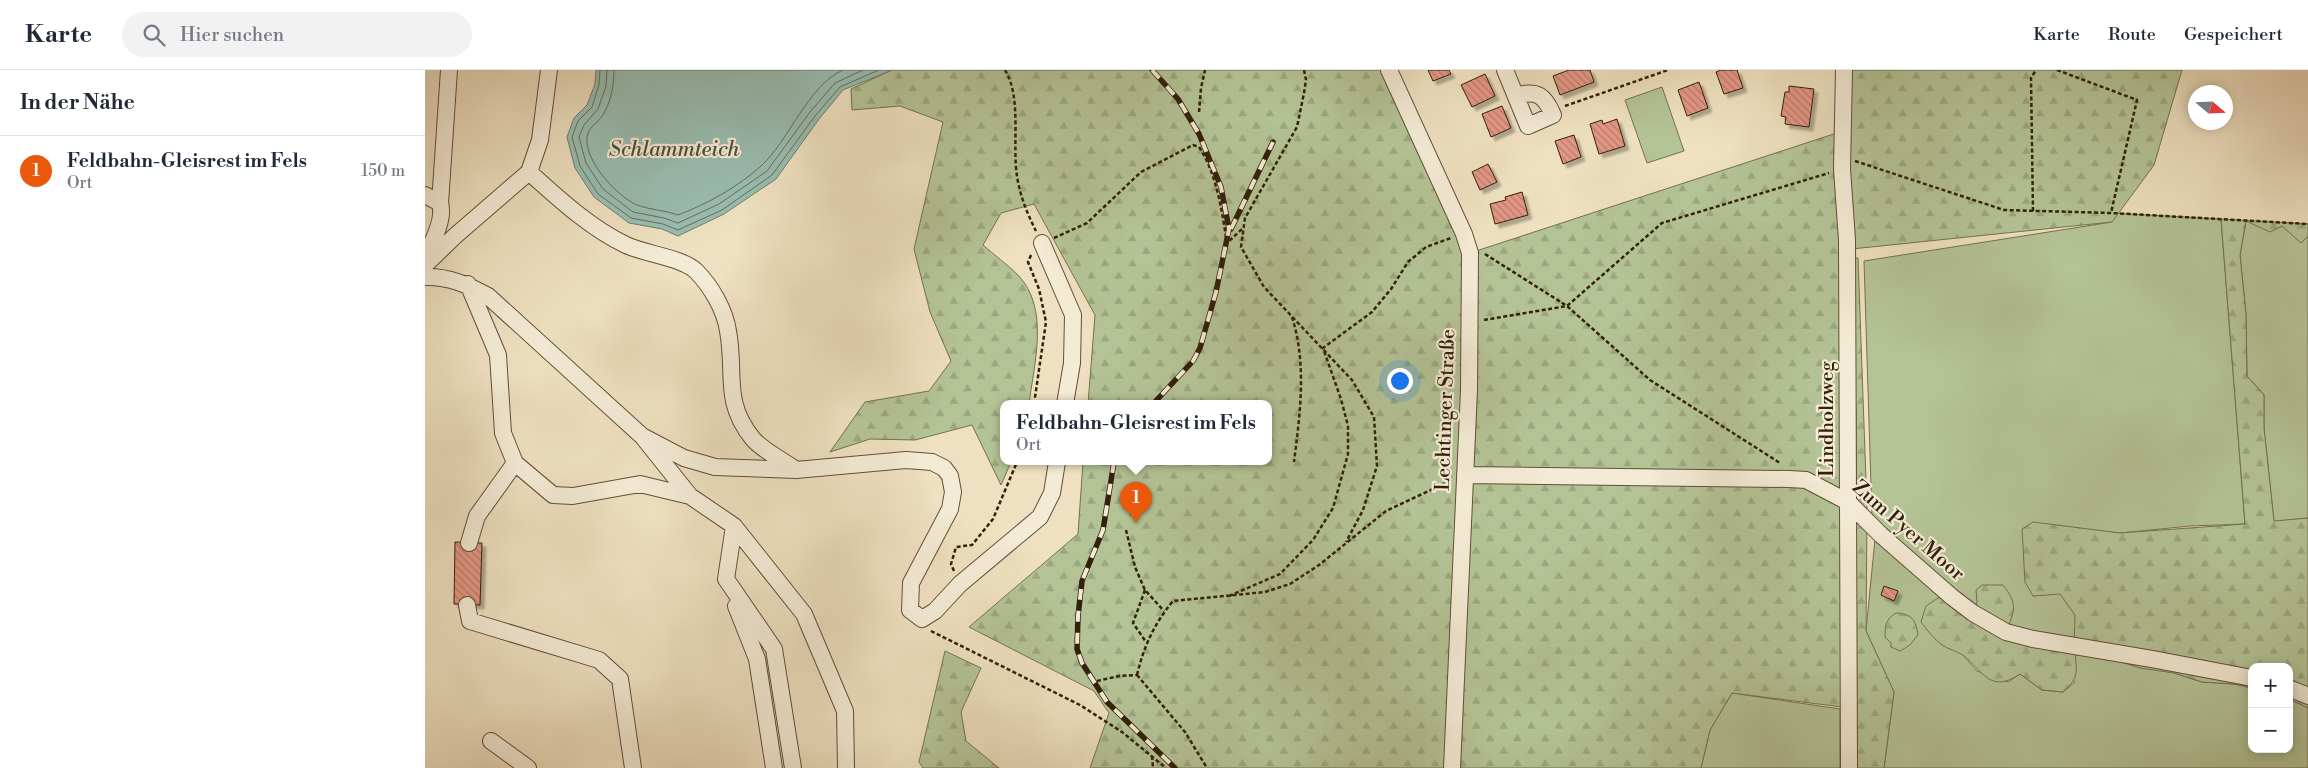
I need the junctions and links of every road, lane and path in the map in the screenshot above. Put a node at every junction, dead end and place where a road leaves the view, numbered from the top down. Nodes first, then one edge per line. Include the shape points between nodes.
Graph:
1 (449, 70) edge
2 (549, 70) edge
3 (1005, 70) edge
4 (1205, 70) edge
5 (1304, 70) edge
6 (1389, 70) edge
7 (1505, 70) edge
8 (1668, 70) edge
9 (1844, 70) edge
10 (2035, 70) edge
11 (2057, 70) edge
12 (1516, 96) junction
13 (1551, 111) junction
14 (1199, 112) dead end
15 (1842, 163) junction
16 (529, 172) junction
17 (425, 194) edge
18 (440, 203) junction
19 (2033, 211) junction
20 (2111, 213) junction
21 (2308, 224) edge
22 (1242, 229) junction
23 (1464, 234) junction
24 (1042, 243) junction
25 (1479, 250) dead end
26 (425, 256) edge
27 (425, 265) edge
28 (425, 277) edge
29 (468, 284) junction
30 (1567, 306) junction
31 (1291, 315) junction
32 (1470, 321) junction
33 (1323, 348) junction
34 (1035, 400) edge
35 (1066, 400) edge
36 (642, 436) junction
37 (1294, 462) dead end
38 (515, 463) junction
39 (1782, 464) dead end
40 (1016, 465) edge
41 (1057, 465) edge
42 (796, 470) junction
43 (1465, 475) junction
44 (690, 496) junction
45 (1848, 502) junction
46 (734, 526) junction
47 (1126, 530) dead end
48 (1346, 542) junction
49 (469, 543) dead end
50 (726, 579) junction
51 (960, 584) junction
52 (1145, 590) junction
53 (1229, 596) junction
54 (467, 605) dead end
55 (1164, 611) junction
56 (922, 619) junction
57 (1146, 642) junction
58 (1137, 676) junction
59 (2248, 677) edge
60 (1097, 681) dead end
61 (2293, 686) edge
62 (2308, 687) edge
63 (2293, 688) edge
64 (2308, 696) edge
65 (491, 741) dead end
66 (1152, 755) junction
67 (528, 768) edge
68 (633, 768) edge
69 (774, 768) edge
70 (793, 768) edge
71 (846, 768) edge
72 (1153, 768) edge
73 (1166, 768) edge
74 (1207, 768) edge
75 (1452, 768) edge
76 (1849, 768) edge

1 - 18 street
2 - 16 street via 540,140
3 - 24 path via 1009,76 1015,115 1017,176 1024,207
4 - 14 path
5 - 22 path via 1305,86 1297,127 1245,218
6 - 23 street, Lechtinger Straße
7 - 12 street
8 - 13 path
9 - 15 street, Lindholzweg
10 - 19 path via 2031,78
11 - 20 path via 2137,100
12 - 13 street via 1527,92 1541,95
12 - 13 street via 1528,126 1553,115
15 - 19 path via 2004,210
15 - 30 path via 1663,223
15 - 45 street, Lindholzweg via 1847,240
16 - 27 street
16 - 42 street via 581,216 625,244 656,256 682,261 696,270 715,296 728,329 732,400 739,419 754,440
17 - 18 street
18 - 26 street via 442,210 438,228
19 - 20 path
20 - 21 path
22 - 24 path via 1227,243 1210,173 1199,147 1193,146 1141,172 1087,223
22 - 31 path via 1241,247 1264,287
23 - 32 street, Lechtinger Straße via 1470,253
23 - 33 path via 1426,247 1408,262 1372,312
24 - 34 path via 1034,249 1028,262 1047,322
24 - 35 street via 1073,315 1072,363
25 - 30 path
28 - 29 street via 437,276
29 - 36 street via 488,296
29 - 38 street via 498,355 503,433
30 - 32 path
30 - 39 path via 1650,380
31 - 33 path
31 - 37 path via 1300,357 1301,403
32 - 43 street, Lechtinger Straße
33 - 48 path via 1352,380 1374,417 1377,466 1363,510
33 - 53 path via 1348,426 1348,454 1333,508 1313,540 1280,574
36 - 42 street via 684,458 715,467
36 - 44 street
38 - 44 street via 553,495 573,496 640,484
38 - 49 street via 477,516
40 - 51 path via 993,519 972,545 956,547 951,564
41 - 51 street via 1052,493 1040,517
42 - 56 street via 906,460 932,462 944,468 950,476 953,492 950,509 911,583 910,610
43 - 45 street, Zum Pyer Moor via 1789,478 1806,480
43 - 48 path via 1386,511
43 - 75 street, Lechtinger Straße
44 - 46 street
45 - 59 street, Zum Pyer Moor via 1945,592 2005,632
45 - 76 street, Lindholzweg
46 - 50 street
46 - 71 street via 804,614 845,710
47 - 52 path via 1135,567
48 - 53 path via 1290,584 1265,592
50 - 69 street via 757,659
50 - 70 street via 774,649
51 - 56 street via 935,611
52 - 55 path
52 - 57 path via 1133,623
53 - 55 path via 1173,601
54 - 68 street via 470,621 599,660 620,679
55 - 57 path
56 - 66 path via 926,629 1080,705
57 - 58 path
58 - 60 path
58 - 74 path via 1185,732
61 - 62 street
63 - 64 street
65 - 67 street
66 - 72 path
66 - 73 path

